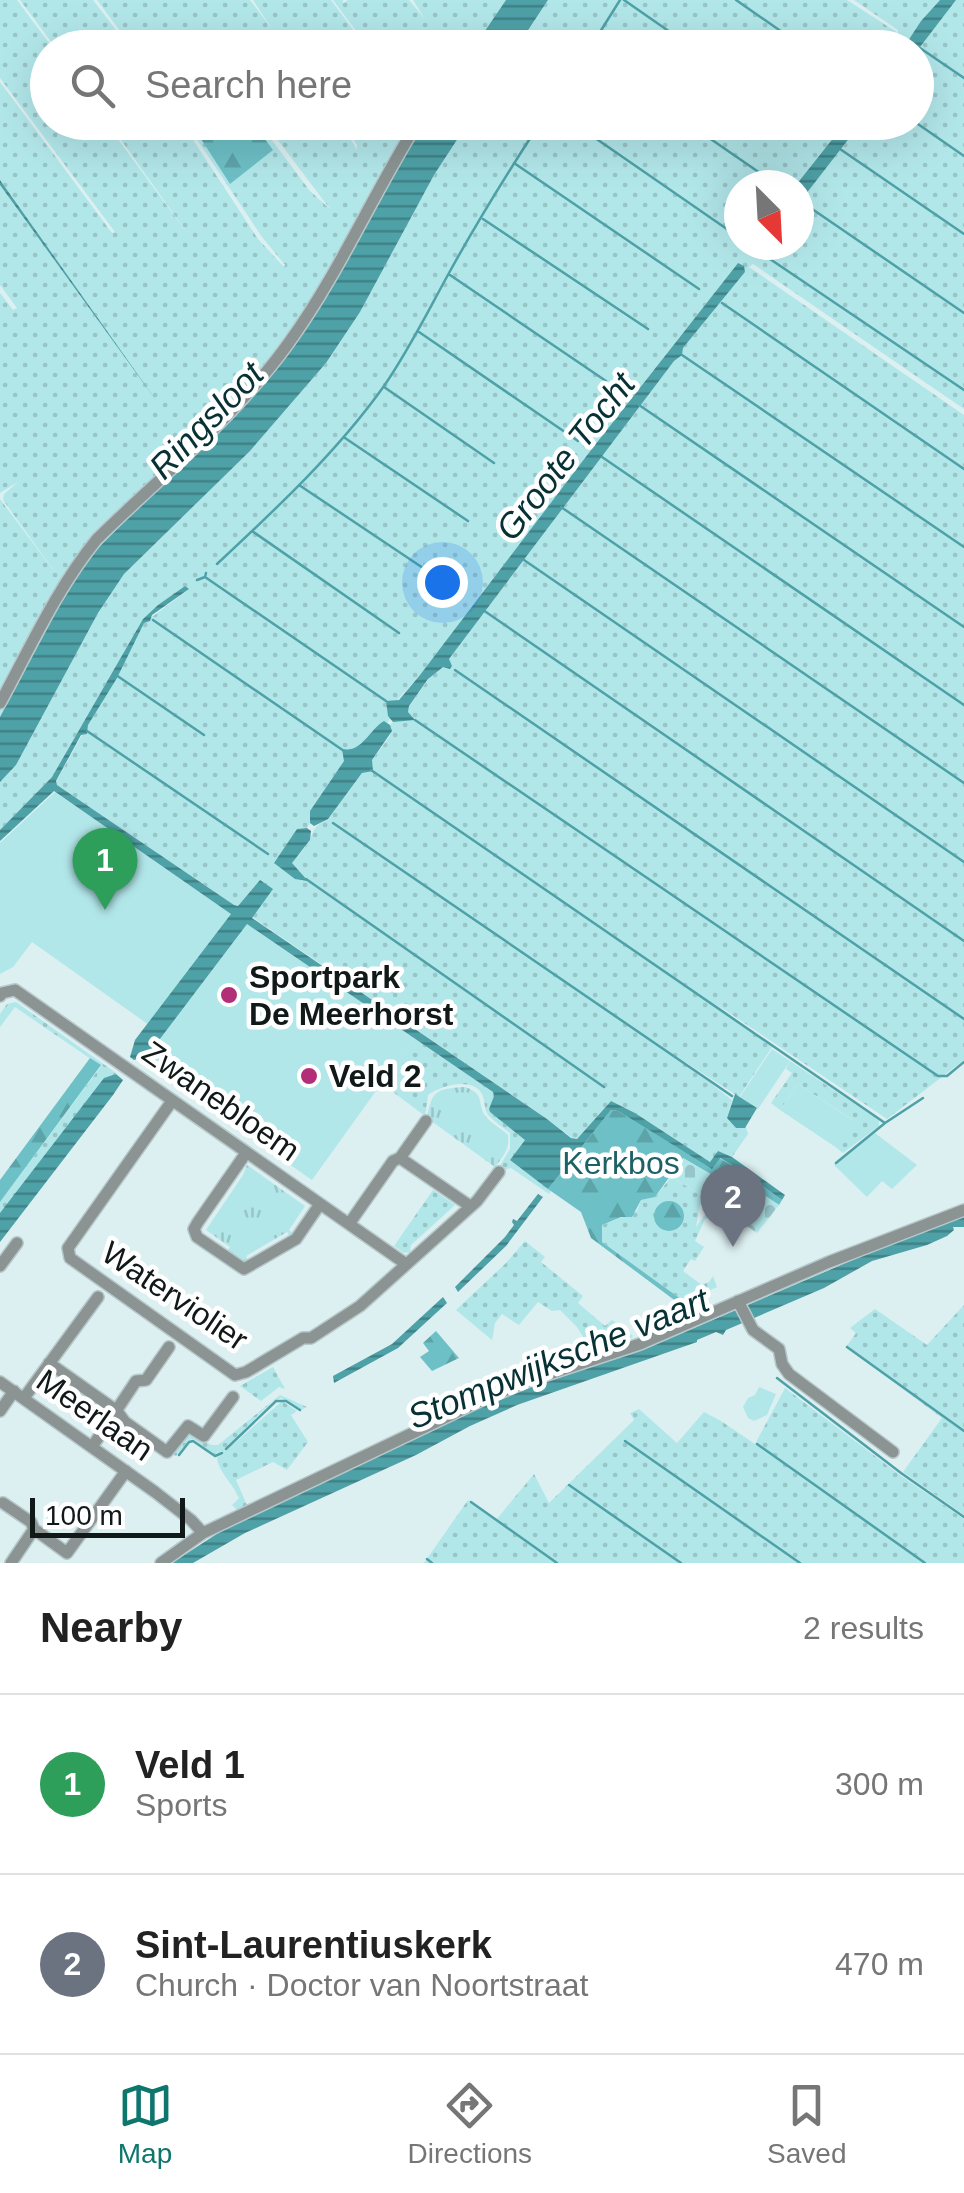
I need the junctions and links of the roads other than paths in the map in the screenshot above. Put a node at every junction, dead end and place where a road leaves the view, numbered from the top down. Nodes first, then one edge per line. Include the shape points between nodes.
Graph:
1 (407, 140) edge
2 (0, 703) edge
3 (1, 994) edge
4 (172, 1101) junction
5 (426, 1122) dead end
6 (246, 1152) junction
7 (400, 1158) junction
8 (499, 1172) dead end
9 (320, 1204) junction
10 (470, 1206) junction
11 (964, 1210) edge
12 (348, 1224) junction
13 (17, 1243) dead end
14 (406, 1264) junction
15 (0, 1266) edge
16 (98, 1297) dead end
17 (739, 1302) junction
18 (169, 1347) dead end
19 (49, 1363) junction
20 (0, 1382) edge
21 (19, 1395) junction
22 (233, 1398) dead end
23 (0, 1411) edge
24 (117, 1411) junction
25 (92, 1447) junction
26 (893, 1452) dead end
27 (126, 1471) junction
28 (2, 1502) dead end
29 (34, 1529) junction
30 (203, 1534) junction
31 (10, 1563) edge
32 (161, 1563) edge

1 - 2 street via 290,342 81,559
3 - 4 street, Zwanebloem via 15,990
4 - 6 street, Zwanebloem
4 - 14 street, Waterviolier via 68,1248 70,1258 212,1359 235,1374 246,1372 355,1310
5 - 7 street
6 - 9 street, Zwanebloem
6 - 9 street via 194,1229 212,1247 244,1269 296,1239
7 - 10 street
7 - 12 street
8 - 10 street
9 - 12 street, Zwanebloem
10 - 14 street
11 - 17 street
12 - 14 street, Zwanebloem
13 - 15 street
16 - 19 street
17 - 26 street via 753,1330 778,1349 788,1374
17 - 30 street via 482,1400
18 - 24 street
19 - 21 street
19 - 24 street
20 - 21 street, Meerlaan
21 - 23 street
21 - 25 street, Meerlaan
22 - 24 street via 204,1436 188,1426 168,1454
24 - 25 street
25 - 27 street, Meerlaan
27 - 29 street via 67,1553
27 - 30 street, Meerlaan
28 - 29 street
29 - 31 street
30 - 32 street

